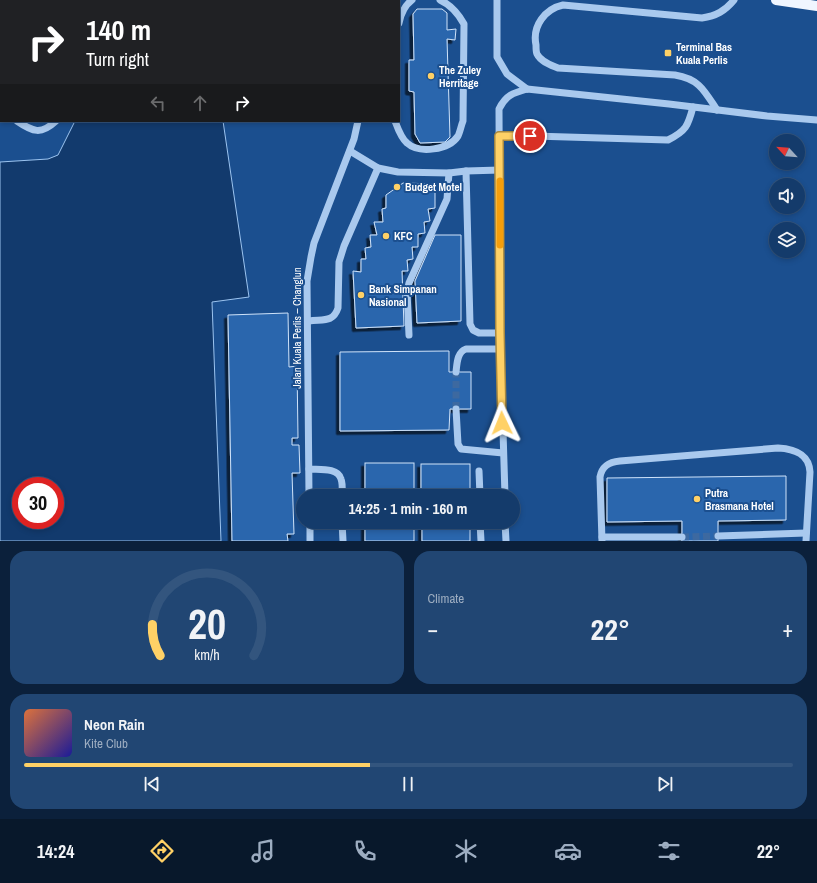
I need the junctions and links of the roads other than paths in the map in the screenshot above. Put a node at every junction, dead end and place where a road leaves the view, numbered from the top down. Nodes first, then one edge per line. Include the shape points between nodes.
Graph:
1 (412, 0) edge
2 (440, 0) edge
3 (496, 0) edge
4 (734, 0) edge
5 (776, 0) edge
6 (817, 6) edge
7 (400, 18) edge
8 (527, 89) junction
9 (692, 107) junction
10 (717, 110) junction
11 (817, 120) edge
12 (19, 122) edge
13 (55, 122) edge
14 (358, 122) edge
15 (396, 122) edge
16 (499, 136) junction
17 (350, 151) junction
18 (378, 168) junction
19 (500, 170) junction
20 (466, 171) junction
21 (449, 173) junction
22 (309, 321) junction
23 (500, 333) junction
24 (410, 335) dead end
25 (500, 350) junction
26 (456, 372) tunnel mouth
27 (456, 409) tunnel mouth
28 (503, 453) junction
29 (309, 469) junction
30 (479, 471) dead end
31 (309, 489) edge
32 (342, 489) edge
33 (480, 489) edge
34 (505, 489) edge
35 (310, 529) edge
36 (342, 529) edge
37 (480, 529) edge
38 (505, 529) edge
39 (718, 536) tunnel mouth
40 (682, 537) dead end
41 (806, 537) edge
42 (602, 539) edge
43 (310, 541) edge
44 (343, 541) edge
45 (481, 541) edge
46 (506, 541) edge

1 - 7 street via 406,4
2 - 15 street via 458,13 464,24 462,121 458,136 452,143 443,147 414,147 406,143
3 - 8 street via 497,57 507,74
4 - 10 street via 719,14 702,18 563,5 546,13 539,22 535,38 537,54 558,68 687,77 699,85
5 - 6 main road
8 - 9 street
8 - 16 street via 512,94 501,104
9 - 10 street
9 - 16 street via 689,121 681,133 668,140
10 - 11 street
12 - 13 street via 34,131 42,131
14 - 17 street, Jalan Kuala Perlis – Changlun
16 - 19 street
17 - 18 street
17 - 22 street, Jalan Kuala Perlis – Changlun via 310,257 307,281
18 - 21 street via 398,172
18 - 22 street via 339,262 336,313 330,319
19 - 20 street
19 - 23 street
20 - 21 street
20 - 23 street via 470,324 473,330 479,333
21 - 24 street via 446,199 409,283 407,292
22 - 29 street, Jalan Kuala Perlis – Changlun
23 - 25 street
25 - 26 street via 463,350 458,356
25 - 28 street
27 - 28 street via 458,444 461,450
28 - 34 street
29 - 31 street, Jalan Kuala Perlis – Changlun
29 - 32 street via 333,471 338,474
30 - 33 street
35 - 43 street
36 - 44 street
37 - 45 street
38 - 46 street
39 - 41 street
40 - 42 street
41 - 42 street via 809,464 798,453 778,448 607,464 600,477

